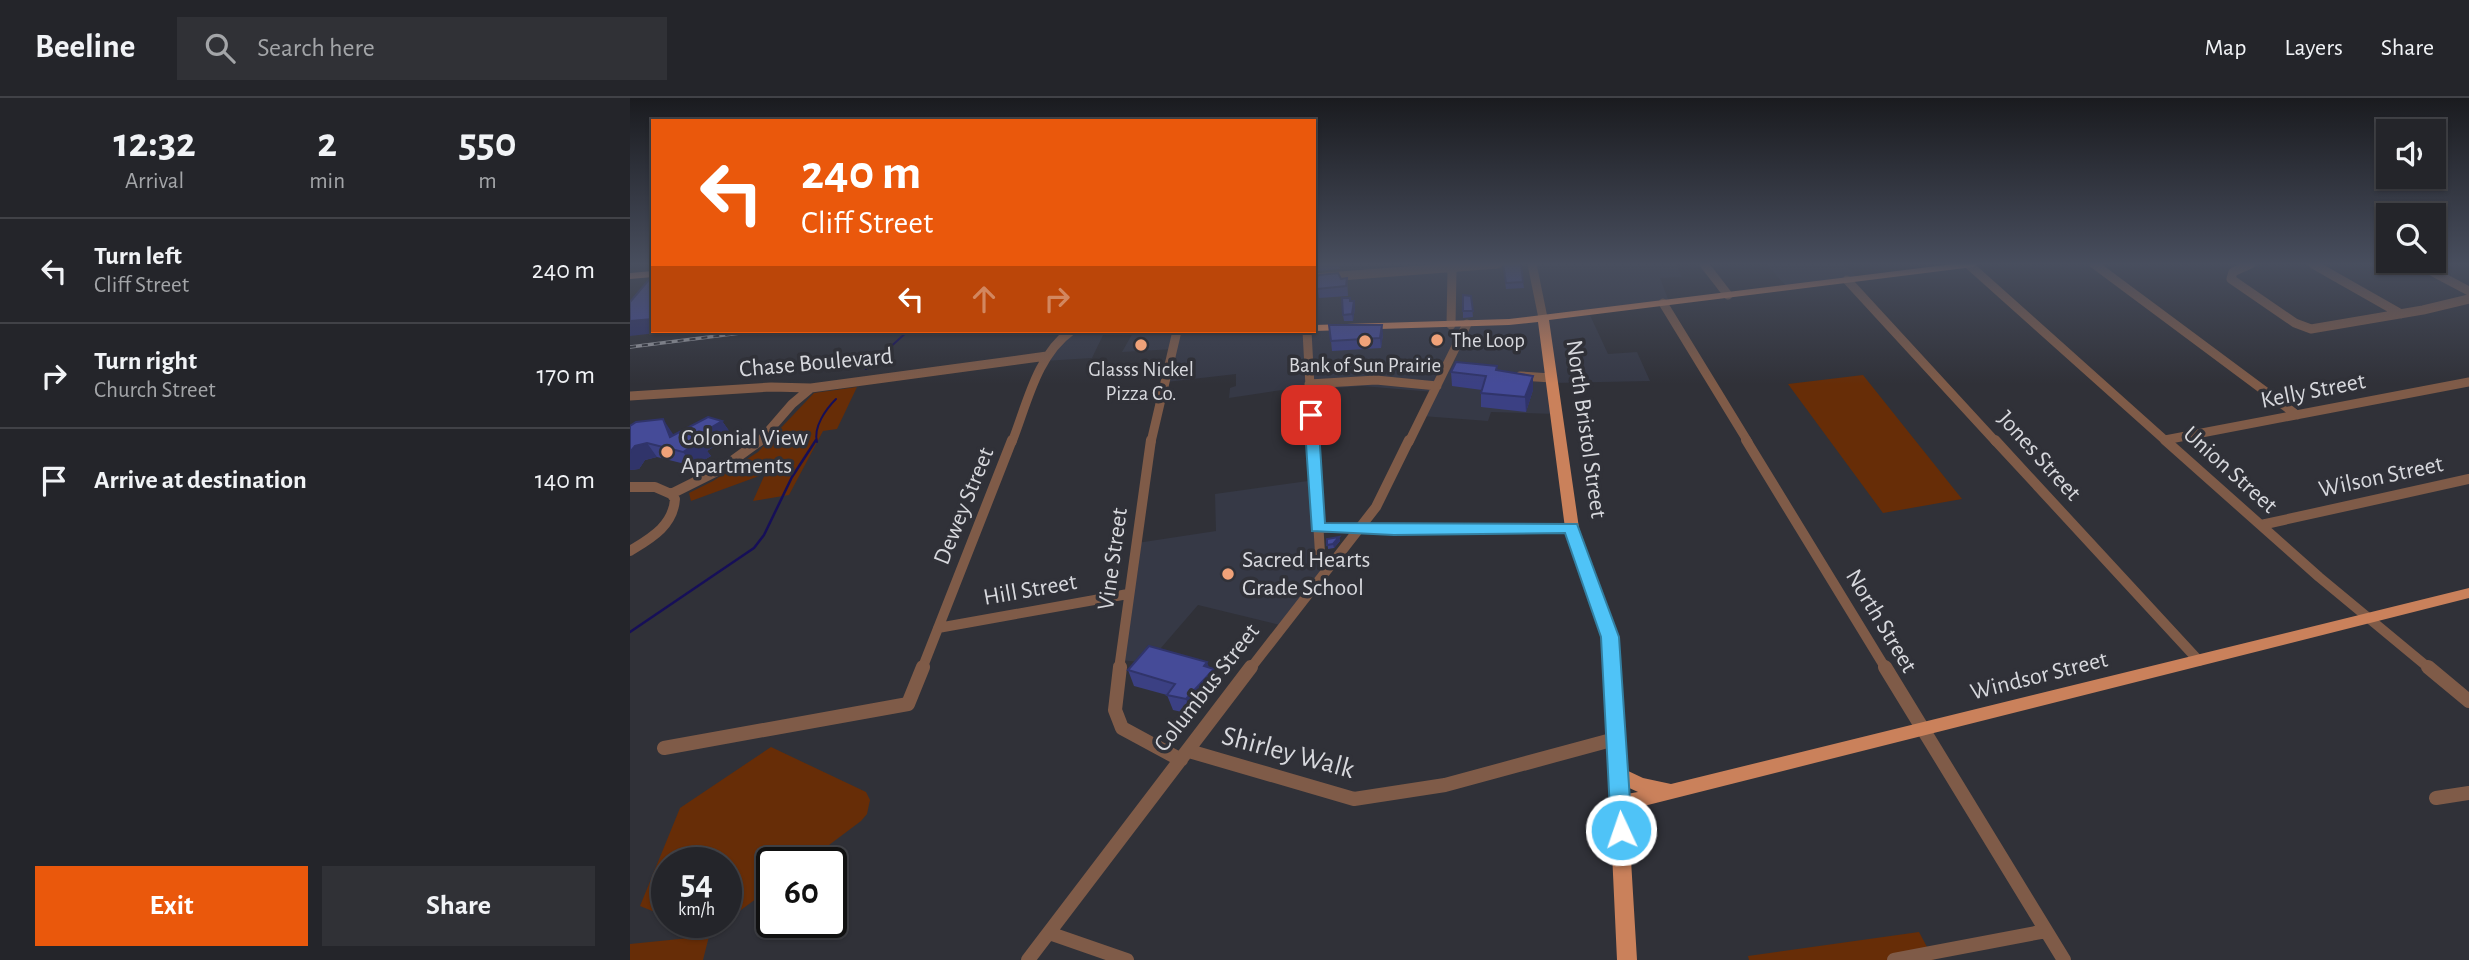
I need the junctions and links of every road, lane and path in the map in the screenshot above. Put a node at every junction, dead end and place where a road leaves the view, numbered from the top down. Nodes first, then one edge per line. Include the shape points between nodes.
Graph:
1 (1452, 304) edge
2 (1541, 304) edge
3 (1653, 304) edge
4 (1664, 304) edge
5 (1870, 304) edge
6 (2013, 304) edge
7 (2148, 304) edge
8 (2268, 304) edge
9 (2384, 304) edge
10 (2445, 304) edge
11 (2401, 314) junction
12 (1544, 318) junction
13 (1451, 324) junction
14 (1466, 324) junction
15 (1316, 328) edge
16 (1068, 333) edge
17 (1177, 333) edge
18 (1307, 333) edge
19 (1046, 356) junction
20 (1515, 375) edge
21 (1552, 378) junction
22 (2469, 382) edge
23 (1309, 384) junction
24 (1437, 386) junction
25 (811, 388) junction
26 (630, 396) edge
27 (2297, 415) junction
28 (2165, 440) junction
29 (2469, 479) edge
30 (630, 487) edge
31 (671, 494) junction
32 (2261, 525) junction
33 (1317, 528) junction
34 (1572, 528) junction
35 (1360, 529) junction
36 (630, 551) edge
37 (1327, 568) junction
38 (2469, 593) edge
39 (1128, 594) junction
40 (2368, 619) junction
41 (938, 628) junction
42 (2199, 661) junction
43 (2469, 701) edge
44 (1922, 730) junction
45 (1615, 739) junction
46 (663, 748) dead end
47 (1185, 755) junction
48 (1618, 775) junction
49 (1679, 790) junction
50 (2469, 793) edge
51 (2436, 798) dead end
52 (1620, 804) junction
53 (2046, 931) junction
54 (1049, 933) junction
55 (1028, 960) edge
56 (1127, 960) edge
57 (1627, 960) edge
58 (1894, 960) edge
59 (2064, 960) edge

1 - 13 street
2 - 12 street
3 - 12 main road
4 - 44 street, North Street
5 - 42 street, Jones Street
6 - 28 street, Union Street
7 - 27 street
8 - 11 street via 2309,329
9 - 11 street
10 - 11 street
12 - 14 main road
12 - 21 main road, North Bristol Street
13 - 14 main road
13 - 15 main road
14 - 24 street, Columbus Street via 1451,369
16 - 19 street, Dewey Street
17 - 39 street, Vine Street via 1151,441
18 - 23 street
19 - 25 street, Chase Boulevard
19 - 41 street, Dewey Street
20 - 21 street
21 - 34 main road, North Bristol Street
22 - 27 street, Kelly Street
23 - 24 street via 1376,380
23 - 33 street
24 - 35 street, Columbus Street via 1385,491
25 - 26 street, Chase Boulevard
25 - 31 street via 739,457
27 - 28 street, Kelly Street
28 - 32 street, Union Street
29 - 32 street, Wilson Street
30 - 31 street via 655,487
31 - 36 street via 675,499 673,515
32 - 40 street, Union Street
33 - 35 street
33 - 37 street
34 - 35 street
34 - 45 main road, North Bristol Street via 1610,637
35 - 37 street, Columbus Street
37 - 47 street, Columbus Street
38 - 40 main road, Windsor Street
39 - 41 street, Hill Street
39 - 47 street, Vine Street via 1115,700 1117,718 1129,733
40 - 42 main road, Windsor Street
40 - 43 street, Union Street
41 - 46 street, Dewey Street via 908,704
42 - 44 main road, Windsor Street
44 - 49 main road, Windsor Street
44 - 53 street, North Street
45 - 47 street, Shirley Walk via 1445,785 1354,799
45 - 48 main road, North Bristol Street
47 - 54 street, Columbus Street
48 - 49 main road via 1641,785
48 - 52 main road, North Bristol Street
49 - 52 main road, Windsor Street
50 - 51 street
52 - 57 main road, North Bristol Street
53 - 58 street
53 - 59 street, North Street
54 - 55 street, Columbus Street
54 - 56 street

